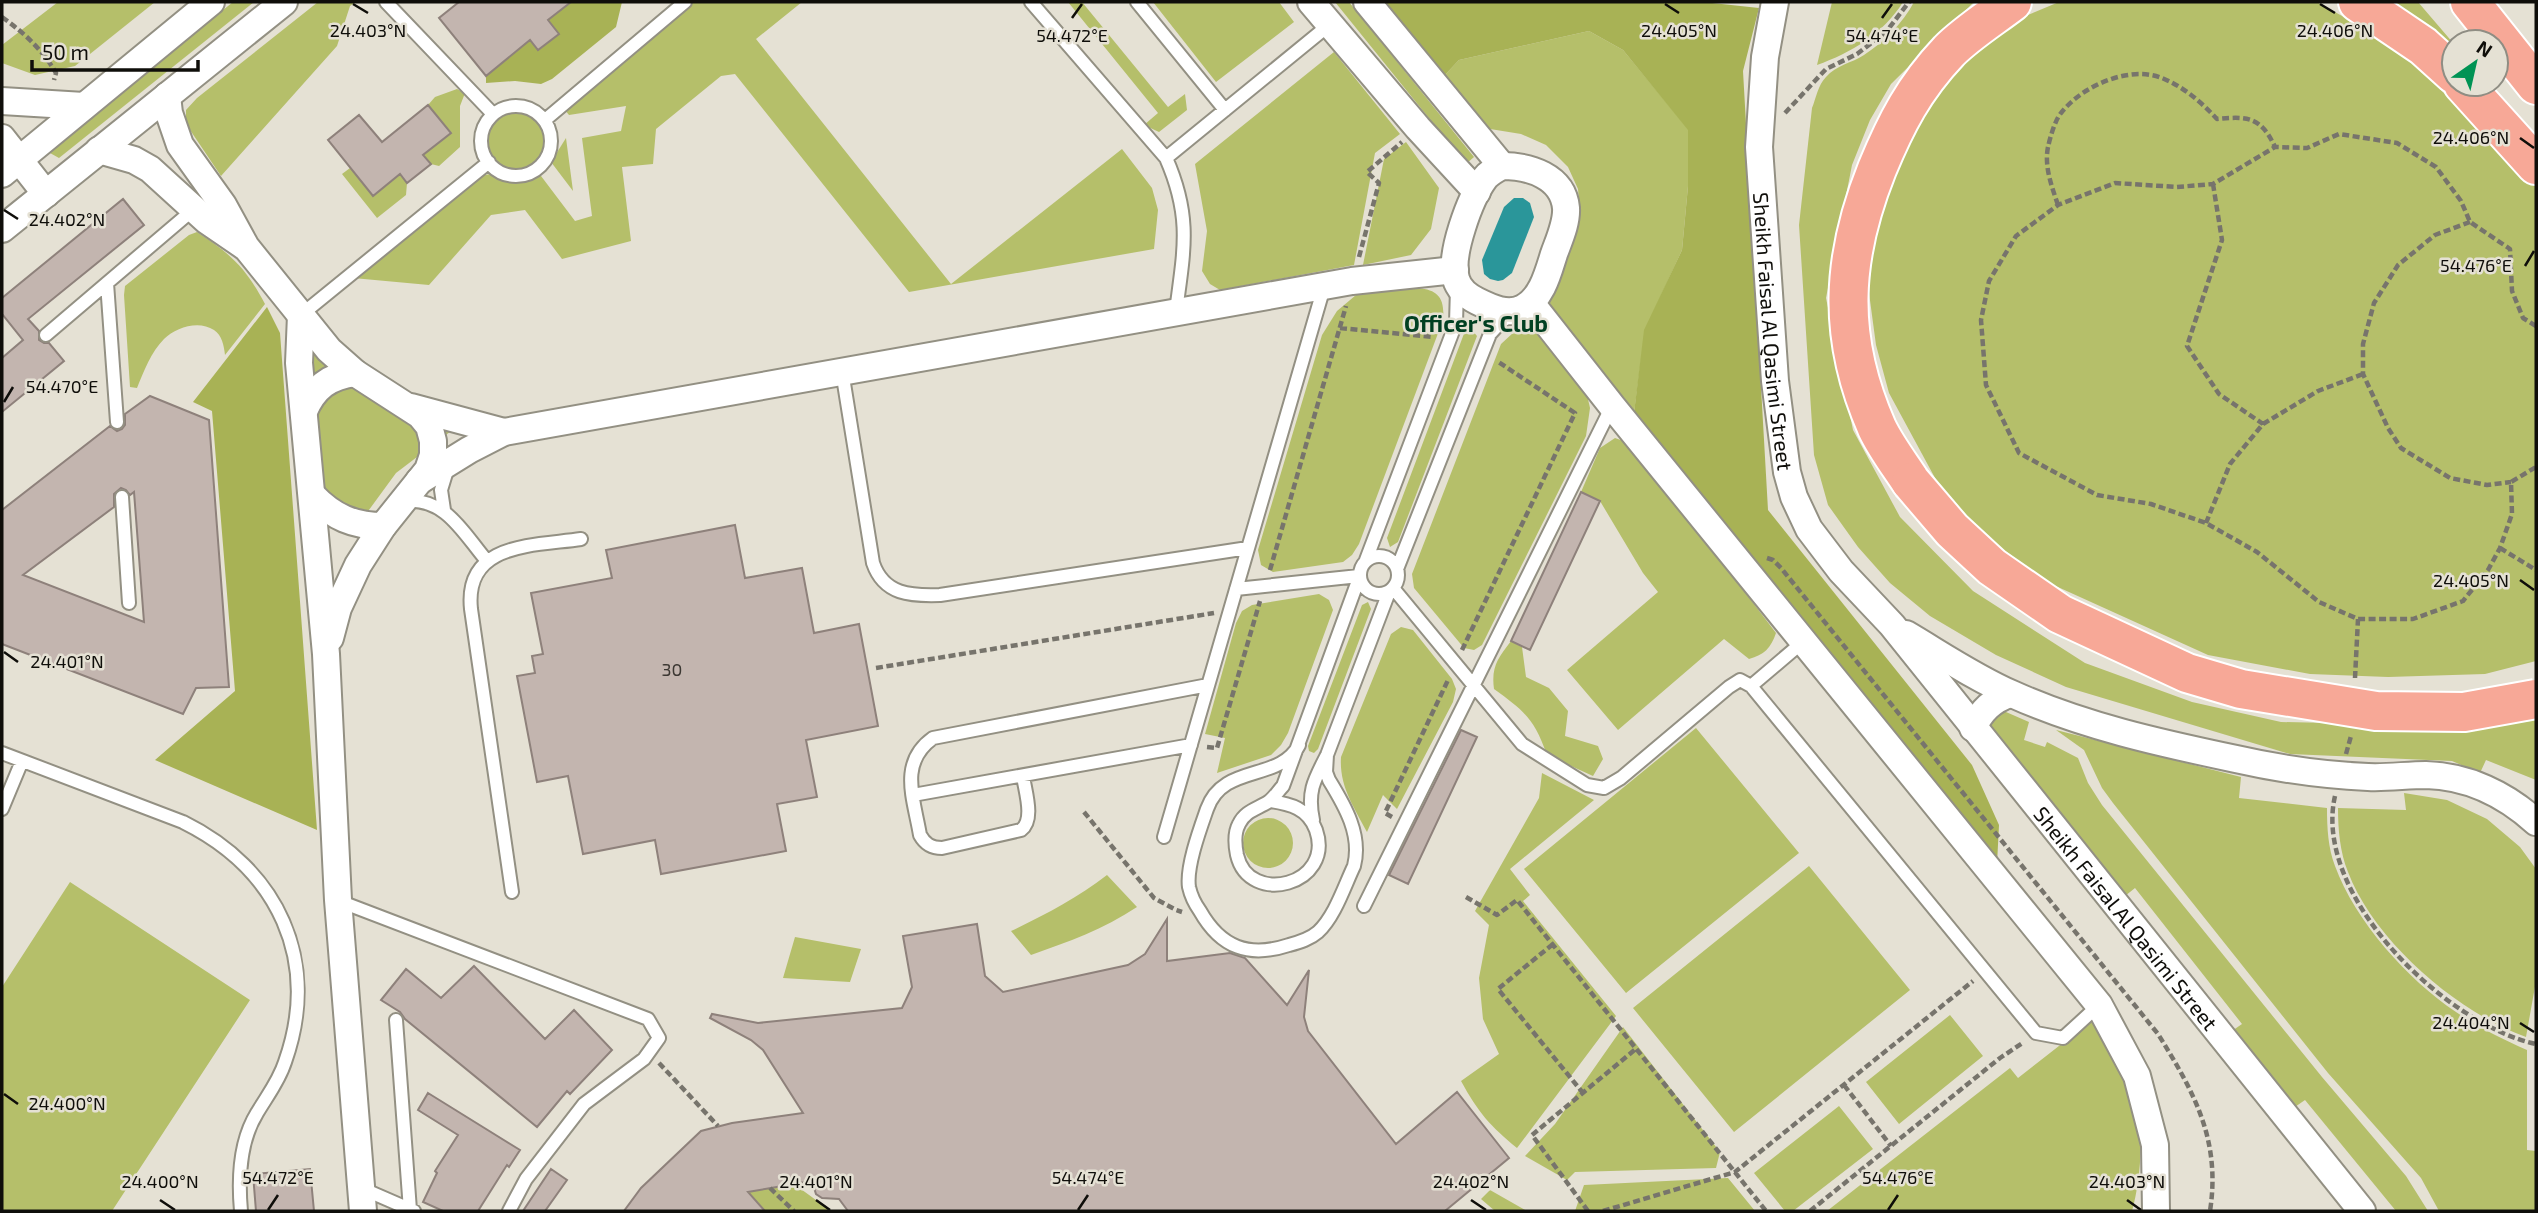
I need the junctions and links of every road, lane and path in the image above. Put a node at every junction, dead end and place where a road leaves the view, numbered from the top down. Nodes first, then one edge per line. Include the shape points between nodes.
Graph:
1 (211, 2) edge
2 (284, 2) edge
3 (386, 2) edge
4 (685, 2) edge
5 (1031, 2) edge
6 (1138, 2) edge
7 (1311, 2) edge
8 (1367, 2) edge
9 (1775, 2) edge
10 (1909, 2) edge
11 (2012, 2) edge
12 (2358, 2) edge
13 (2470, 2) edge
14 (1329, 25) junction
15 (2440, 62) edge
16 (2536, 85) edge
17 (167, 96) junction
18 (2476, 98) edge
19 (2, 101) edge
20 (84, 106) junction
21 (1225, 110) junction
22 (493, 114) junction
23 (545, 120) junction
24 (1418, 128) junction
25 (2, 138) edge
26 (2275, 147) junction
27 (99, 150) junction
28 (1759, 152) junction
29 (1166, 158) junction
30 (489, 162) junction
31 (2536, 164) edge
32 (1502, 166) junction
33 (10, 167) edge
34 (2213, 184) junction
35 (1477, 192) junction
36 (46, 194) junction
37 (204, 201) junction
38 (2058, 205) junction
39 (2470, 222) junction
40 (4, 223) edge
41 (1455, 275) junction
42 (1352, 281) junction
43 (107, 282) junction
44 (1324, 287) junction
45 (1526, 306) junction
46 (1176, 311) junction
47 (300, 315) junction
48 (2536, 327) edge
49 (46, 335) dead end
50 (842, 371) junction
51 (355, 373) junction
52 (2363, 373) junction
53 (408, 406) junction
54 (1612, 406) junction
55 (304, 411) junction
56 (117, 422) dead end
57 (2263, 424) junction
58 (504, 432) junction
59 (452, 460) junction
60 (2536, 467) edge
61 (2511, 482) junction
62 (411, 491) junction
63 (313, 496) junction
64 (122, 497) dead end
65 (444, 510) junction
66 (2206, 523) junction
67 (383, 526) junction
68 (581, 539) dead end
69 (1248, 548) junction
70 (2500, 548) junction
71 (1366, 560) junction
72 (487, 561) junction
73 (1397, 569) junction
74 (2536, 570) edge
75 (1359, 577) junction
76 (1265, 586) junction
77 (1236, 589) junction
78 (1391, 590) junction
79 (129, 603) dead end
80 (1230, 610) junction
81 (2358, 620) junction
82 (1892, 625) junction
83 (1804, 641) junction
84 (326, 654) junction
85 (876, 668) dead end
86 (2355, 672) dead end
87 (1208, 685) junction
88 (1473, 685) junction
89 (1751, 686) junction
90 (2010, 694) junction
91 (2536, 699) edge
92 (1973, 729) junction
93 (1191, 745) junction
94 (1298, 745) junction
95 (2, 753) edge
96 (1327, 755) junction
97 (1202, 759) dead end
98 (22, 761) junction
99 (1023, 776) junction
100 (913, 795) junction
101 (1270, 801) junction
102 (2, 809) edge
103 (2332, 810) dead end
104 (1084, 812) dead end
105 (1313, 820) junction
106 (2536, 822) edge
107 (1164, 837) dead end
108 (512, 892) dead end
109 (1466, 897) dead end
110 (338, 900) junction
111 (1364, 906) dead end
112 (1202, 915) junction
113 (1553, 944) junction
114 (1985, 972) junction
115 (2099, 1005) junction
116 (396, 1020) dead end
117 (2036, 1033) junction
118 (2536, 1044) edge
119 (1637, 1048) junction
120 (649, 1052) junction
121 (1844, 1085) junction
122 (1583, 1093) junction
123 (718, 1126) dead end
124 (1891, 1146) junction
125 (1735, 1172) junction
126 (770, 1188) dead end
127 (362, 1200) edge
128 (412, 1210) edge
129 (241, 1211) edge
130 (509, 1211) edge
131 (794, 1211) edge
132 (1588, 1211) edge
133 (1603, 1211) edge
134 (1766, 1211) edge
135 (1811, 1211) edge
136 (2156, 1211) edge
137 (2362, 1211) edge

1 - 20 street
2 - 17 street
3 - 22 lane
4 - 23 lane
5 - 29 lane
6 - 21 lane
7 - 14 street
8 - 32 street
9 - 28 street, Sheikh Faisal Al Qasimi Street via 1765,57
10 - 28 path via 1873,44 1818,75
11 - 91 highway, bridge via 1951,49 1923,81 1896,122 1862,207 1848,278 1849,334 1878,430 1910,482 1952,530 2003,575 2060,614 2187,673 2241,689 2376,711 2465,712
12 - 15 highway
13 - 16 highway
14 - 21 lane
14 - 24 street
17 - 27 street
17 - 37 street via 180,145
18 - 31 highway
19 - 20 street
20 - 33 street
21 - 29 lane
22 - 23 lane via 520,106
22 - 30 lane via 481,138
23 - 30 lane via 552,140 538,169 507,175
24 - 35 street
24 - 42 path via 1367,172 1379,183
25 - 33 street
26 - 34 path
26 - 38 path via 2257,120 2217,119 2196,96 2160,77 2120,75 2088,89 2060,113 2047,149 2049,178
26 - 39 path via 2307,148 2340,134 2398,143 2436,167
27 - 36 street
27 - 37 street via 126,156
28 - 82 street, Sheikh Faisal Al Qasimi Street via 1775,381 1794,497 1809,529 1841,571
29 - 46 lane via 1178,186 1185,225
30 - 47 lane
32 - 35 street via 1485,178
32 - 45 street via 1537,171 1562,191 1566,208 1550,268 1541,290
33 - 36 street
34 - 38 path via 2115,183
34 - 57 path via 2222,240 2187,346 2218,394
35 - 41 street via 1454,257
36 - 40 street
37 - 43 lane
37 - 47 street via 231,219 246,247
38 - 66 path via 2017,236 1989,281 1981,320 1986,385 2019,453 2097,495 2151,504
39 - 48 path via 2510,249 2512,291 2523,318
39 - 52 path via 2435,235 2398,265 2374,303 2363,344
41 - 42 street
41 - 45 street via 1466,295 1485,305 1504,311
41 - 71 lane via 1456,323
42 - 44 street
42 - 76 path
43 - 49 lane
43 - 56 lane
44 - 46 street
44 - 69 lane
45 - 54 street
45 - 73 lane via 1490,334
46 - 50 street
47 - 51 street via 328,350
47 - 55 street
50 - 58 street
50 - 69 lane via 873,564 883,582 900,593 940,595
51 - 53 street
51 - 55 street via 328,380
52 - 57 path via 2318,391
52 - 61 path via 2401,448 2450,478 2487,485
53 - 58 street
53 - 62 street via 429,426 433,441 428,470
54 - 83 street
54 - 88 lane
55 - 63 street
57 - 66 path via 2230,464
58 - 59 street
59 - 62 street
59 - 65 lane via 441,490
60 - 61 path
61 - 70 path via 2512,514
62 - 65 lane
62 - 67 street
63 - 67 street via 345,520
63 - 84 street
64 - 79 lane
65 - 72 lane
66 - 81 path via 2257,552 2319,602
67 - 84 street via 347,587
68 - 72 lane via 513,549
69 - 77 lane
70 - 74 path
70 - 81 path via 2463,601 2413,619
71 - 73 lane via 1376,555 1387,557
71 - 75 lane
72 - 108 lane via 474,578 470,598
73 - 78 lane via 1398,579
75 - 76 lane
75 - 78 lane via 1373,594
75 - 94 lane
76 - 77 lane
76 - 97 path via 1217,748 1206,747
77 - 80 lane
78 - 88 lane
78 - 96 lane
80 - 85 path
80 - 87 lane
81 - 86 path
82 - 90 street, Sheikh Faisal Al Qasimi Street
82 - 92 street, Sheikh Faisal Al Qasimi Street
83 - 89 lane
83 - 115 street
84 - 110 street
87 - 93 lane
87 - 100 lane via 943,735 925,744 913,760
88 - 89 lane via 1522,744 1587,785 1604,788 1729,687 1740,680
88 - 111 lane
89 - 114 lane
90 - 92 street via 1991,703
90 - 106 street, Sheikh Faisal Al Qasimi Street via 2131,735 2291,770 2371,778 2427,775 2459,779 2519,806
92 - 137 street, Sheikh Faisal Al Qasimi Street
93 - 99 lane
93 - 107 lane
94 - 101 lane via 1283,786
94 - 112 lane via 1283,763 1228,782 1212,798 1189,879 1189,890
95 - 98 lane
96 - 105 lane via 1309,800
96 - 112 lane via 1326,772 1353,826 1357,846 1353,866 1324,925 1306,940 1256,952 1230,944
98 - 102 lane
98 - 129 lane via 204,832 240,859 279,913 296,967 296,1022 284,1066 247,1134 240,1175
99 - 100 lane
99 - 100 lane via 1025,827 942,848 929,845 919,835
101 - 105 lane via 1294,804
101 - 105 lane via 1252,809 1239,824 1234,842 1238,862 1251,877 1269,885 1288,884 1306,875 1317,859 1319,839
103 - 118 path via 2334,845 2347,885 2389,946 2467,1014
104 - 112 path via 1154,898 1176,911
109 - 113 path via 1497,915 1517,900
110 - 120 lane via 648,1019 659,1038
110 - 127 street
113 - 119 path
113 - 122 path via 1498,989
114 - 117 lane
114 - 121 path
115 - 117 lane via 2063,1038
115 - 136 street via 2137,1076 2155,1145
116 - 128 lane
117 - 124 path
119 - 122 path
119 - 125 path
120 - 123 path
120 - 130 lane via 584,1104 526,1180
121 - 124 path
121 - 125 path
122 - 132 path via 1532,1135
124 - 135 path
125 - 133 path
125 - 134 path
126 - 131 path
127 - 128 lane

